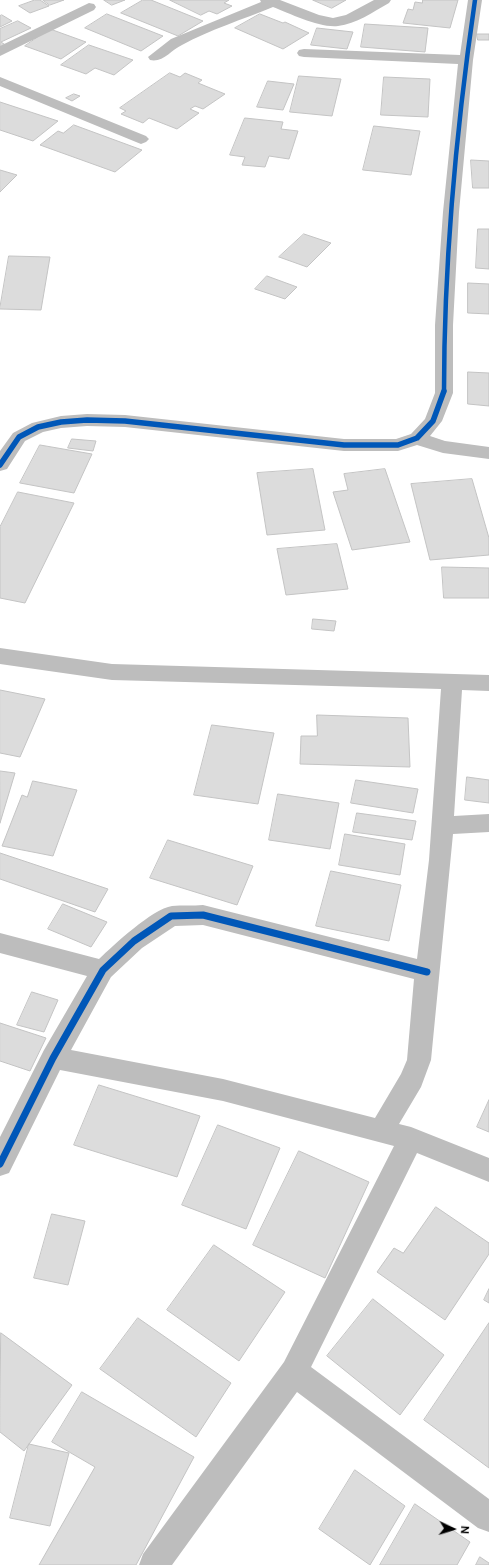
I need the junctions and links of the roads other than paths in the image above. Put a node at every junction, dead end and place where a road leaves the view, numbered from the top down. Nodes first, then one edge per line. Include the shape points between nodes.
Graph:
1 (384, 0) edge
2 (475, 0) edge
3 (270, 1) edge
4 (89, 7) dead end
5 (0, 52) edge
6 (304, 53) dead end
7 (155, 57) dead end
8 (466, 60) junction
9 (0, 81) edge
10 (141, 139) dead end
11 (417, 438) junction
12 (489, 453) edge
13 (0, 465) edge
14 (0, 656) edge
15 (452, 681) junction
16 (489, 683) edge
17 (489, 823) edge
18 (443, 826) junction
19 (0, 943) edge
20 (103, 970) junction
21 (426, 972) junction
22 (53, 1058) junction
23 (381, 1132) junction
24 (411, 1139) junction
25 (0, 1164) edge
26 (489, 1170) edge
27 (294, 1372) junction
28 (489, 1516) edge
29 (154, 1565) edge

1 - 3 street via 356,16 337,22 319,19
2 - 8 street
3 - 7 street via 176,42
4 - 5 street
6 - 8 street
8 - 11 street via 451,212 444,326 444,392 433,420
9 - 10 street
11 - 12 street via 443,447
11 - 13 street via 398,445 344,445 126,421 87,420 38,427 19,437
14 - 15 street via 112,672
15 - 16 street
15 - 18 street
17 - 18 street
18 - 21 street
19 - 20 street
20 - 21 street via 134,942 171,916 203,915
20 - 22 street
21 - 23 street via 419,1060 412,1079
22 - 23 street via 223,1090
22 - 25 street
23 - 24 street
24 - 26 street
24 - 27 street
27 - 28 street
27 - 29 street

